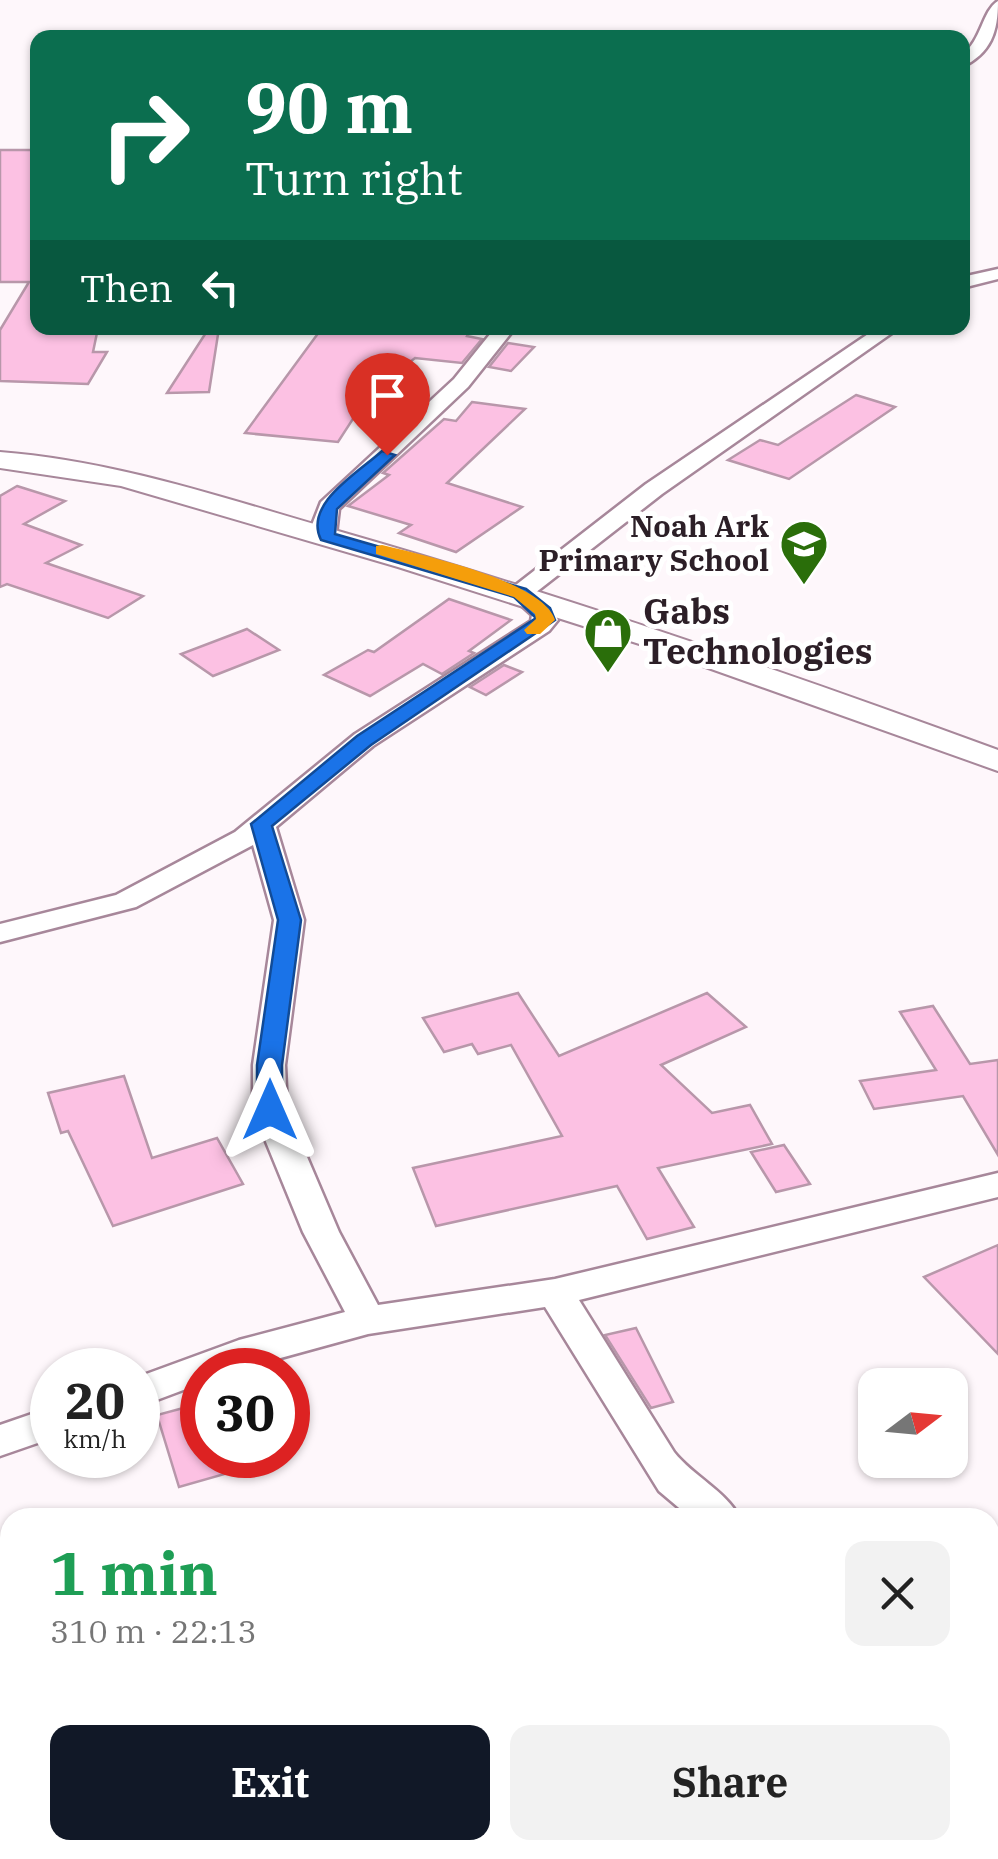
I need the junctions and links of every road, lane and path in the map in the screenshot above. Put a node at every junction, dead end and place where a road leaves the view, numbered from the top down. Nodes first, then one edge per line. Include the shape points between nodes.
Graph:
1 (998, 5) edge
2 (970, 58) edge
3 (998, 274) edge
4 (970, 278) edge
5 (499, 335) edge
6 (880, 335) edge
7 (0, 460) edge
8 (327, 537) junction
9 (520, 593) junction
10 (998, 760) edge
11 (261, 824) junction
12 (0, 933) edge
13 (998, 1185) edge
14 (555, 1292) junction
15 (368, 1320) junction
16 (160, 1384) edge
17 (30, 1430) edge
18 (0, 1441) edge
19 (708, 1508) edge

1 - 2 street via 980,52
3 - 4 street
5 - 8 street via 461,382 330,507
6 - 9 street via 654,488
7 - 8 street via 42,462 190,496
8 - 9 street
9 - 10 street
9 - 11 street via 543,612 540,626 364,740
11 - 12 street via 126,901
11 - 15 street via 289,920 270,1110 321,1232
13 - 14 street
14 - 15 street
14 - 19 street via 660,1463
15 - 16 street via 238,1354
17 - 18 street

